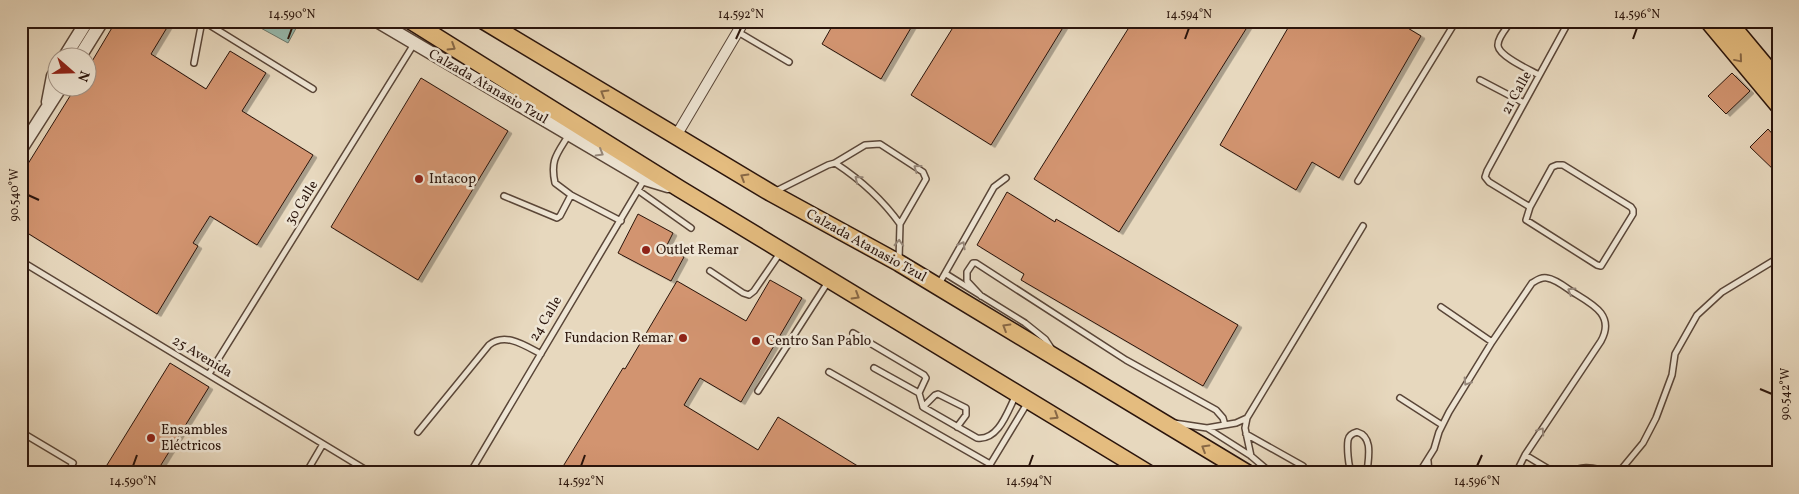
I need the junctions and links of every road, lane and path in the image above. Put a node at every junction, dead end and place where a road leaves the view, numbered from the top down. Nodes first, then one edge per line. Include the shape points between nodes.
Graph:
1 (29, 21) edge
2 (87, 21) edge
3 (102, 21) edge
4 (203, 21) edge
5 (377, 21) edge
6 (411, 21) edge
7 (484, 21) edge
8 (744, 21) edge
9 (1511, 21) edge
10 (1569, 21) edge
11 (1708, 21) edge
12 (1728, 21) edge
13 (1458, 22) edge
14 (738, 32) junction
15 (21, 33) edge
16 (414, 44) junction
17 (70, 48) edge
18 (85, 48) edge
19 (789, 62) dead end
20 (194, 63) dead end
21 (1539, 75) junction
22 (1480, 80) dead end
23 (1778, 81) edge
24 (313, 89) dead end
25 (48, 98) edge
26 (54, 98) edge
27 (1524, 103) junction
28 (1778, 105) edge
29 (46, 110) junction
30 (569, 134) junction
31 (676, 136) junction
32 (21, 149) edge
33 (836, 163) junction
34 (1006, 178) dead end
35 (1358, 181) dead end
36 (642, 185) junction
37 (680, 189) junction
38 (771, 193) junction
39 (571, 195) junction
40 (504, 196) dead end
41 (1530, 207) junction
42 (621, 220) junction
43 (900, 224) junction
44 (1363, 226) dead end
45 (691, 228) dead end
46 (782, 250) junction
47 (1778, 258) edge
48 (21, 261) edge
49 (898, 263) junction
50 (710, 271) dead end
51 (830, 280) junction
52 (942, 280) junction
53 (981, 296) junction
54 (1440, 307) dead end
55 (853, 333) dead end
56 (1492, 342) junction
57 (540, 354) junction
58 (1057, 357) junction
59 (874, 368) dead end
60 (829, 372) dead end
61 (209, 374) junction
62 (758, 391) dead end
63 (919, 393) junction
64 (1024, 396) junction
65 (1400, 398) dead end
66 (923, 407) junction
67 (1247, 418) junction
68 (1162, 422) junction
69 (1225, 425) junction
70 (1442, 425) junction
71 (957, 427) junction
72 (1207, 428) junction
73 (21, 432) edge
74 (418, 432) dead end
75 (1246, 434) junction
76 (323, 444) junction
77 (1525, 455) junction
78 (1251, 456) junction
79 (1428, 460) junction
80 (990, 464) junction
81 (1303, 466) dead end
82 (1620, 472) edge
83 (67, 473) edge
84 (306, 473) edge
85 (370, 473) edge
86 (470, 473) edge
87 (985, 473) edge
88 (1148, 473) edge
89 (1247, 473) edge
90 (1271, 473) edge
91 (1352, 473) edge
92 (1367, 473) edge
93 (1419, 473) edge
94 (1429, 473) edge
95 (1516, 473) edge
96 (1555, 473) edge
97 (1569, 473) edge

1 - 15 lane
2 - 17 street
3 - 18 street
4 - 20 lane
4 - 24 lane
5 - 16 street, Calzada Atanasio Tzul
6 -> 37 main road, Calzada Atanasio Tzul
31 -> 7 main road, Calzada Atanasio Tzul
8 - 14 street
9 - 21 lane via 1498,45 1502,54
10 - 21 lane, 21 Calle
11 -> 28 main road
12 - 23 main road
13 - 35 lane
14 - 19 lane
14 - 31 street
16 - 30 street, Calzada Atanasio Tzul
16 - 61 lane, 30 Calle
21 - 27 lane, 21 Calle
22 - 27 lane
25 - 29 street
26 - 29 street
27 - 41 lane, 21 Calle via 1485,176 1489,182
29 - 32 street
30 -> 36 street, Calzada Atanasio Tzul
30 - 39 lane via 552,169 555,183
38 -> 31 main road, Calzada Atanasio Tzul
33 - 38 lane
43 -> 33 lane via 878,196
43 -> 33 lane via 926,179 923,172 880,144 865,145
52 -> 34 lane via 994,188
36 - 37 street, Calzada Atanasio Tzul
36 - 42 lane, 24 Calle
36 - 45 lane
37 - 46 main road, Calzada Atanasio Tzul
38 - 49 main road, Calzada Atanasio Tzul
39 - 40 lane via 556,218
39 - 42 lane
41 - 41 lane via 1526,220 1529,223 1601,266 1634,210 1557,165 1552,167
42 - 57 lane, 24 Calle
49 -> 43 lane
44 - 67 lane
46 - 50 lane via 749,295
46 - 51 main road, Calzada Atanasio Tzul
47 - 82 lane via 1722,292 1697,315 1675,354 1672,375 1656,418 1643,443
48 - 61 lane, 25 Avenida
49 - 52 main road, Calzada Atanasio Tzul
51 - 62 lane
51 -> 64 main road, Calzada Atanasio Tzul
52 - 53 lane
58 -> 52 main road, Calzada Atanasio Tzul
53 - 58 lane via 1045,339
53 - 69 lane via 967,281 967,272 973,263 1126,360 1216,410
54 - 56 lane
55 - 63 lane via 924,375 926,378
56 -> 70 lane
77 -> 56 lane via 1601,341 1605,330 1604,318 1597,307 1554,280 1540,278 1532,283
57 - 74 lane via 522,344 496,339
57 - 86 lane, 24 Calle
58 - 68 main road, Calzada Atanasio Tzul
59 - 63 lane
60 - 80 lane
61 - 76 lane, 25 Avenida
63 - 66 lane
64 - 71 lane via 997,430 987,437 977,438
64 - 80 lane
64 -> 88 main road, Calzada Atanasio Tzul
65 - 70 lane
66 - 71 lane
66 - 71 lane via 938,394 966,408 966,415
67 - 69 lane
67 - 75 lane
68 - 72 lane
89 -> 68 main road, Calzada Atanasio Tzul
69 - 72 lane
70 - 79 lane
72 - 78 lane
73 - 83 lane via 73,463
75 - 78 lane
75 - 81 lane
76 - 84 lane
76 - 85 lane, 25 Avenida
77 - 95 lane
77 - 96 lane
78 - 90 lane
79 - 93 lane
79 - 94 lane
80 - 87 lane
82 - 97 lane via 1593,467
91 - 92 lane via 1348,440 1357,432 1367,439

